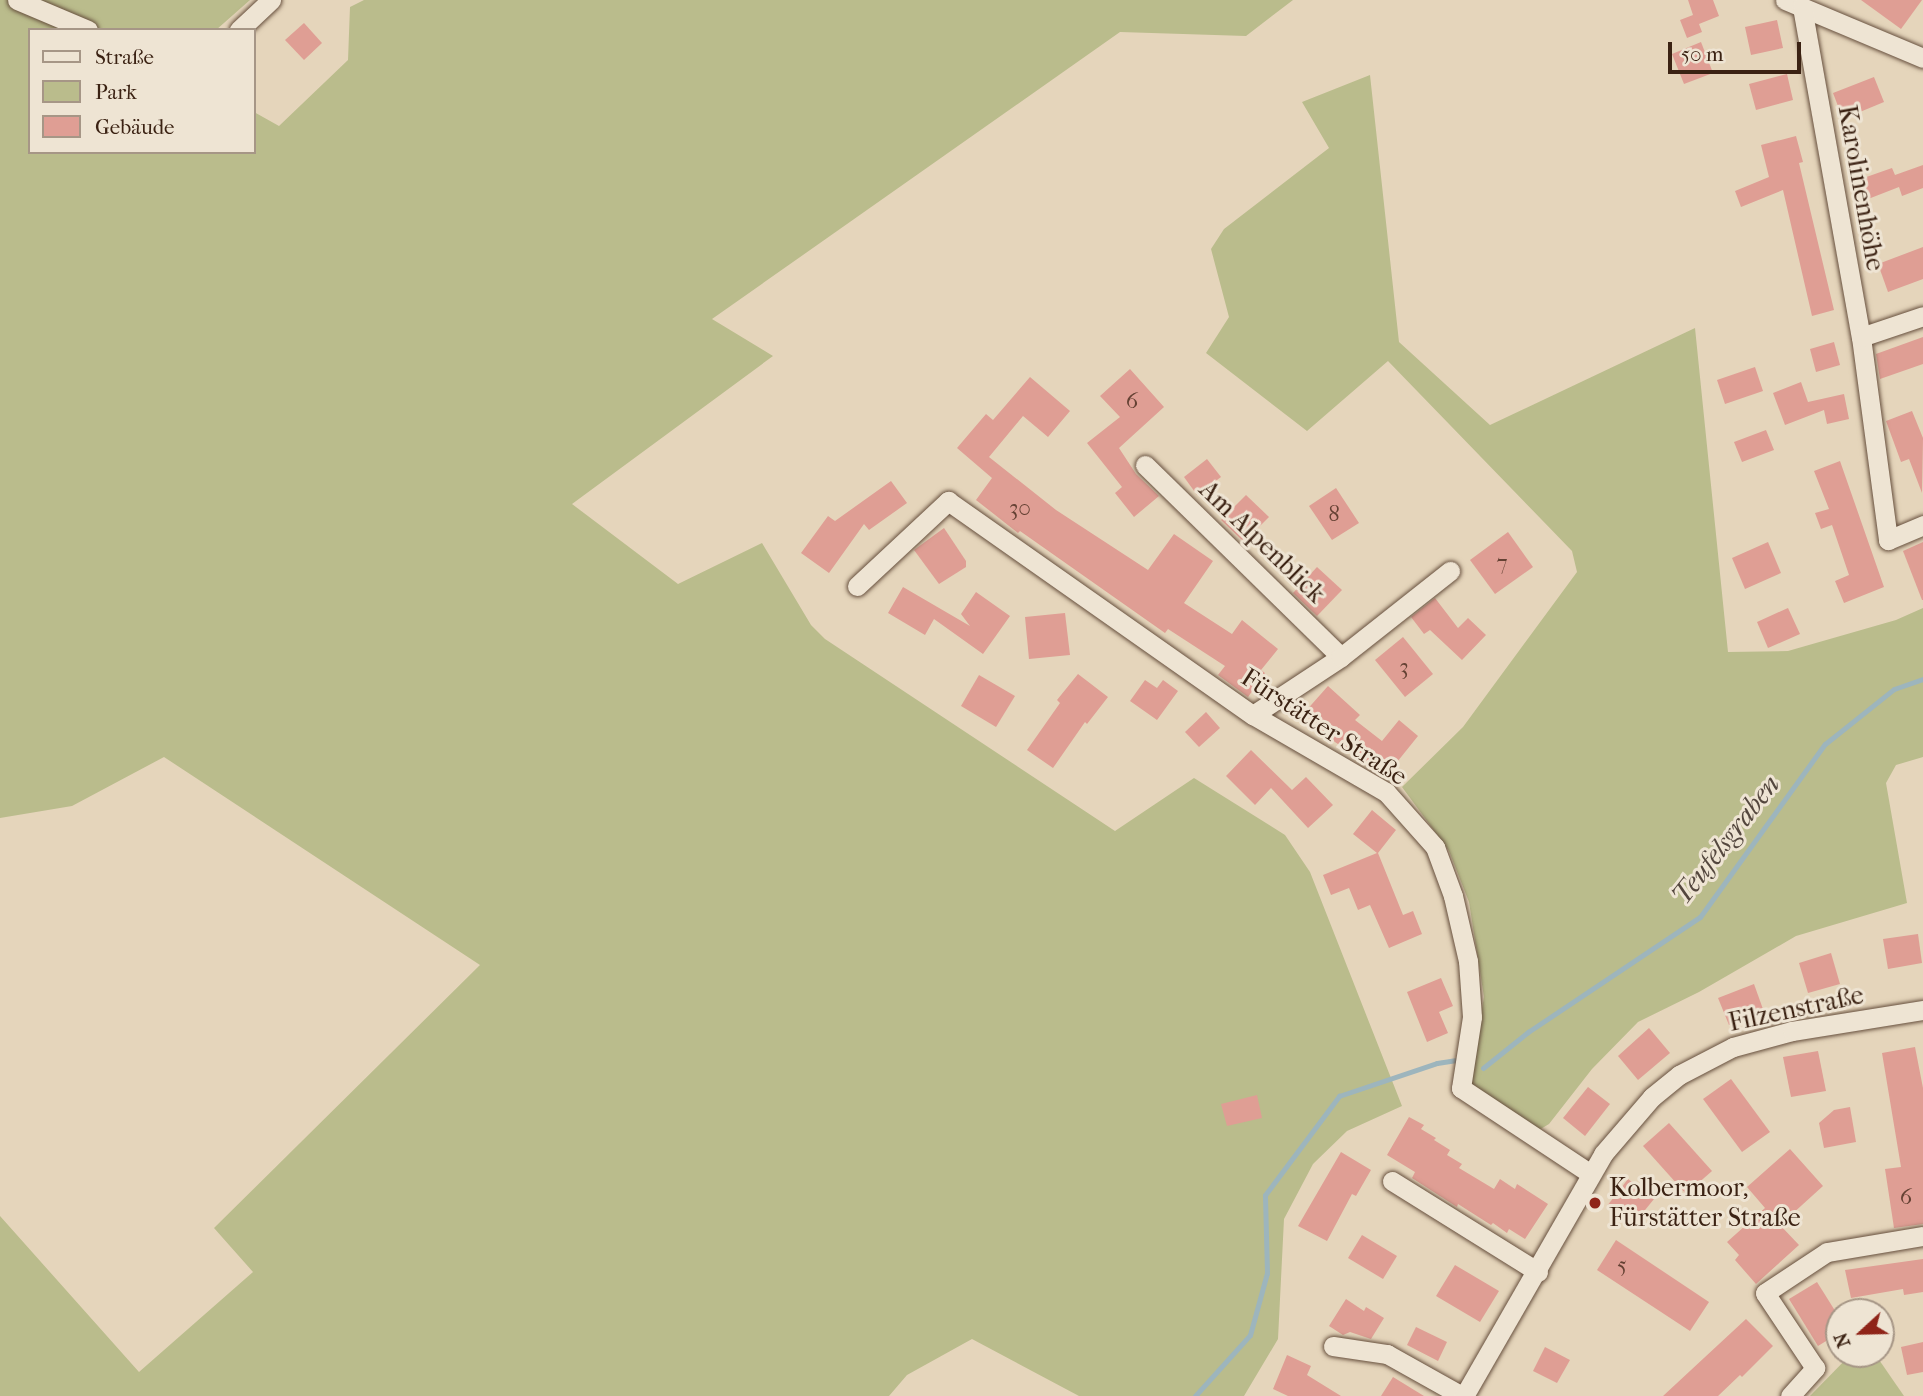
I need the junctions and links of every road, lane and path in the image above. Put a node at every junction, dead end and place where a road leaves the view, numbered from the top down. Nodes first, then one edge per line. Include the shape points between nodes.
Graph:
1 (17, 0) edge
2 (271, 0) edge
3 (1793, 4) edge
4 (83, 28) edge
5 (241, 28) edge
6 (1923, 58) edge
7 (1923, 316) edge
8 (1861, 337) junction
9 (1145, 465) dead end
10 (1923, 525) edge
11 (1450, 571) dead end
12 (857, 586) dead end
13 (1341, 657) junction
14 (1253, 715) junction
15 (1923, 1010) edge
16 (1591, 1174) junction
17 (1392, 1181) dead end
18 (1923, 1236) edge
19 (1538, 1272) junction
20 (1334, 1346) dead end
21 (1463, 1396) edge
22 (1790, 1396) edge

1 - 4 street
2 - 5 street
3 - 6 street, Karolinenhöhe
3 - 8 street, Karolinenhöhe
7 - 8 street
8 - 10 street, Karolinenhöhe via 1888,540
9 - 13 street, Am Alpenblick
11 - 13 street
12 - 14 street, Fürstätter Straße via 948,501
13 - 14 street
14 - 16 street, Fürstätter Straße via 1385,792 1435,847 1453,896 1468,961 1472,1017 1461,1088
15 - 16 street, Filzenstraße via 1792,1031 1733,1047 1703,1061 1652,1097 1622,1129
16 - 19 street, Filzenstraße
17 - 19 street
18 - 22 street via 1826,1252 1765,1293 1815,1368
19 - 21 street, Filzenstraße
20 - 21 street, Filzenstraße via 1387,1354

